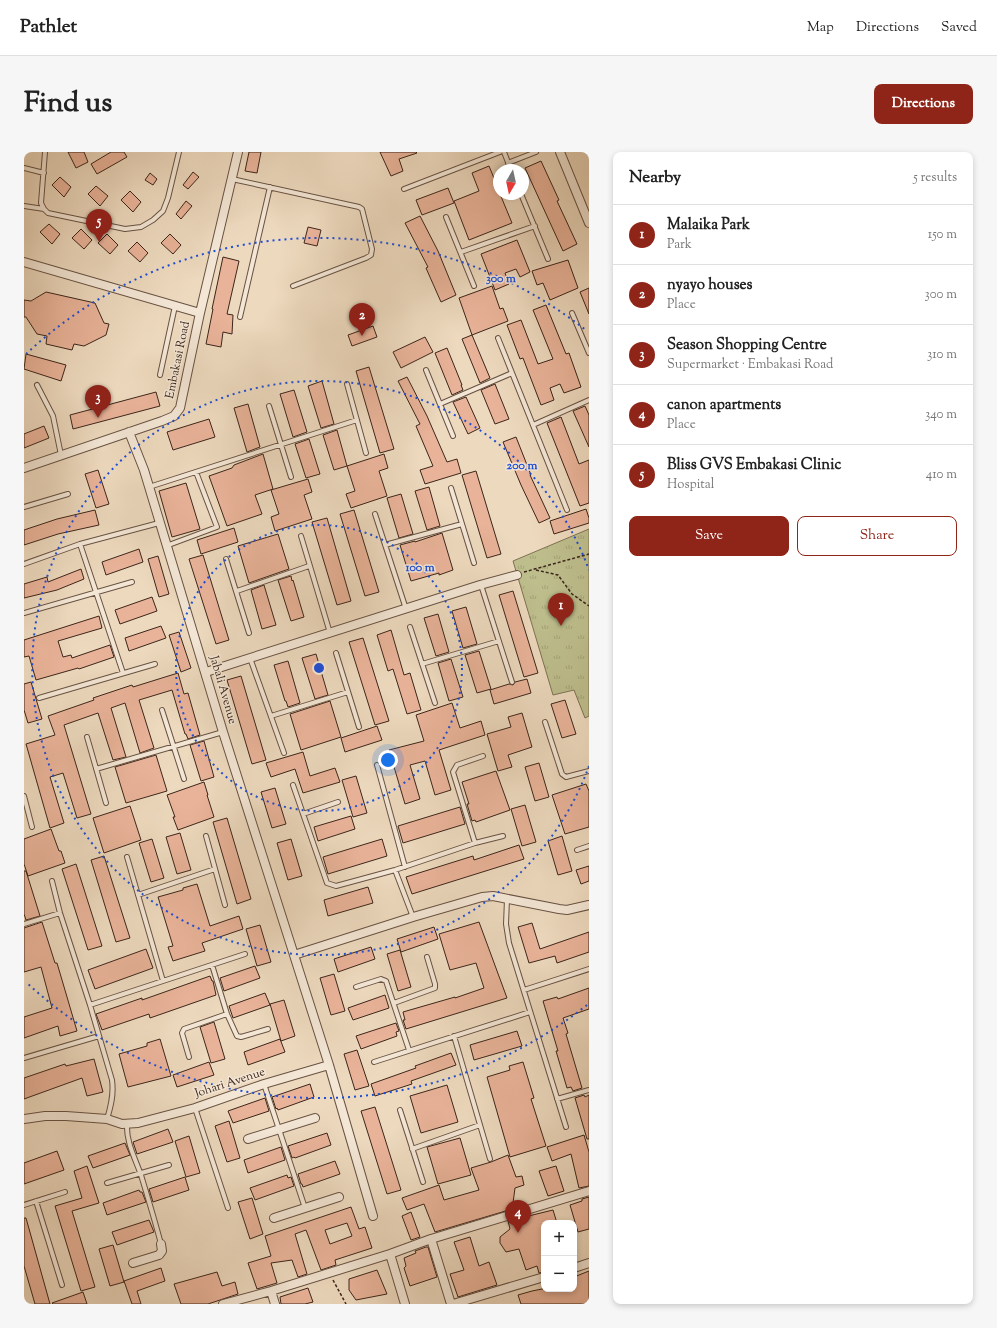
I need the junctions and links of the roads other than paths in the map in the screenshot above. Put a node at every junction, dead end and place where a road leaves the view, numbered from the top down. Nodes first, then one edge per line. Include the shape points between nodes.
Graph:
1 (45, 152) edge
2 (179, 152) edge
3 (238, 152) edge
4 (500, 152) edge
5 (504, 152) edge
6 (536, 152) edge
7 (560, 152) edge
8 (508, 163) joint
9 (24, 168) edge
10 (44, 173) junction
11 (231, 179) junction
12 (270, 187) junction
13 (404, 189) dead end
14 (523, 200) edge
15 (24, 206) edge
16 (44, 209) junction
17 (446, 217) dead end
18 (589, 223) edge
19 (534, 226) junction
20 (461, 252) junction
21 (548, 259) dead end
22 (24, 262) edge
23 (293, 286) dead end
24 (474, 286) dead end
25 (175, 306) junction
26 (200, 313) junction
27 (572, 313) dead end
28 (240, 317) dead end
29 (498, 338) dead end
30 (589, 353) edge
31 (426, 370) dead end
32 (512, 373) junction
33 (160, 375) dead end
34 (347, 384) dead end
35 (37, 385) dead end
36 (589, 400) edge
37 (440, 404) junction
38 (269, 406) dead end
39 (357, 420) junction
40 (533, 425) junction
41 (129, 432) junction
42 (453, 436) dead end
43 (281, 444) junction
44 (366, 453) dead end
45 (61, 456) junction
46 (24, 468) edge
47 (196, 472) junction
48 (291, 477) dead end
49 (148, 487) junction
50 (452, 488) dead end
51 (68, 494) dead end
52 (24, 507) edge
53 (566, 510) dead end
54 (375, 514) dead end
55 (159, 523) junction
56 (462, 524) junction
57 (301, 536) dead end
58 (80, 544) junction
59 (386, 545) junction
60 (166, 546) junction
61 (226, 559) dead end
62 (474, 563) dead end
63 (24, 564) edge
64 (309, 566) junction
65 (517, 575) road end
66 (132, 582) dead end
67 (480, 585) junction
68 (237, 591) junction
69 (97, 593) junction
70 (406, 609) junction
71 (24, 613) edge
72 (410, 628) dead end
73 (249, 633) dead end
74 (330, 633) junction
75 (498, 641) junction
76 (336, 653) dead end
77 (250, 658) junction
78 (155, 664) dead end
79 (422, 664) junction
80 (206, 672) junction
81 (123, 673) junction
82 (512, 682) dead end
83 (348, 692) junction
84 (39, 698) dead end
85 (435, 703) dead end
86 (162, 710) dead end
87 (271, 716) junction
88 (545, 722) dead end
89 (360, 727) dead end
90 (223, 732) junction
91 (87, 737) dead end
92 (173, 746) junction
93 (284, 752) dead end
94 (483, 756) dead end
95 (376, 765) dead end
96 (96, 769) junction
97 (589, 772) edge
98 (184, 779) dead end
99 (293, 785) dead end
100 (24, 796) edge
101 (338, 802) dead end
102 (106, 803) dead end
103 (303, 814) junction
104 (32, 827) dead end
105 (206, 836) dead end
106 (503, 836) dead end
107 (475, 843) junction
108 (589, 846) edge
109 (577, 850) dead end
110 (127, 857) dead end
111 (404, 867) junction
112 (215, 869) junction
113 (396, 870) junction
114 (52, 881) dead end
115 (138, 895) junction
116 (507, 899) junction
117 (225, 905) dead end
118 (589, 905) edge
119 (60, 912) junction
120 (413, 917) junction
121 (24, 924) edge
122 (245, 954) dead end
123 (294, 955) junction
124 (427, 957) dead end
125 (212, 965) junction
126 (589, 969) edge
127 (163, 981) junction
128 (356, 987) dead end
129 (524, 990) junction
130 (394, 1003) junction
131 (90, 1004) junction
132 (530, 1012) junction
133 (227, 1014) junction
134 (268, 1029) dead end
135 (99, 1036) junction
136 (454, 1036) junction
137 (409, 1050) junction
138 (190, 1057) dead end
139 (24, 1058) edge
140 (374, 1062) dead end
141 (329, 1065) junction
142 (264, 1084) junction
143 (589, 1090) edge
144 (558, 1099) junction
145 (195, 1108) junction
146 (400, 1110) dead end
147 (315, 1118) dead end
148 (24, 1119) edge
149 (107, 1119) junction
150 (127, 1124) junction
151 (480, 1125) junction
152 (566, 1127) dead end
153 (279, 1130) junction
154 (248, 1139) dead end
155 (412, 1149) junction
156 (490, 1158) dead end
157 (169, 1165) dead end
158 (140, 1174) junction
159 (422, 1182) dead end
160 (107, 1183) dead end
161 (589, 1191) edge
162 (65, 1192) dead end
163 (339, 1197) dead end
164 (36, 1201) junction
165 (24, 1205) edge
166 (228, 1208) dead end
167 (305, 1208) junction
168 (373, 1216) dead end
169 (274, 1218) dead end
170 (431, 1239) junction
171 (161, 1244) joint
172 (390, 1254) junction
173 (133, 1262) dead end
174 (589, 1263) edge
175 (577, 1267) edge
176 (541, 1278) edge
177 (62, 1285) dead end
178 (271, 1291) junction
179 (223, 1304) edge
180 (275, 1304) edge
181 (405, 1304) edge
182 (452, 1304) edge

1 - 10 lane
2 - 16 lane via 163,211 141,227 125,229 54,215
3 - 11 street, Embakasi Road
4 - 13 lane
5 - 8 lane
6 - 8 lane
7 - 18 street
9 - 10 lane
10 - 16 lane
11 - 12 lane
11 - 26 street, Embakasi Road
12 - 23 lane via 359,207 364,214 371,255
12 - 28 lane
14 - 19 lane
15 - 16 lane
17 - 20 lane
19 - 20 lane
19 - 21 lane
20 - 24 lane
22 - 25 street
25 - 26 street
25 - 33 lane
26 - 41 street, Embakasi Road via 180,408 174,416
27 - 30 lane
29 - 32 lane
31 - 37 lane
32 - 37 lane
32 - 40 lane
34 - 39 lane
35 - 45 lane via 53,416
36 - 40 lane
37 - 42 lane
38 - 43 lane
39 - 43 lane
39 - 44 lane
40 - 53 lane
41 - 45 street, Embakasi Road
41 - 49 street, Jabali Avenue
43 - 47 lane
43 - 48 lane
45 - 46 street, Embakasi Road
47 - 49 lane
47 - 60 lane via 217,527
49 - 55 street, Jabali Avenue
50 - 56 lane
51 - 52 lane
54 - 59 lane
55 - 58 lane
55 - 60 street, Jabali Avenue
56 - 59 lane
56 - 62 lane
57 - 64 lane
58 - 63 lane
58 - 69 lane
59 - 70 lane
60 - 80 street, Jabali Avenue
61 - 68 lane
64 - 68 lane
64 - 74 lane
65 - 67 street
66 - 69 lane
67 - 70 street
67 - 75 lane
68 - 73 lane
69 - 71 lane
69 - 81 lane
70 - 74 street
72 - 79 lane
74 - 77 street
75 - 79 lane
75 - 82 lane
76 - 83 lane
77 - 80 street
77 - 87 lane
78 - 81 lane
79 - 85 lane
80 - 90 street, Jabali Avenue
81 - 84 lane
83 - 87 lane
83 - 89 lane
86 - 92 lane
87 - 93 lane
88 - 97 lane via 562,774 566,777
90 - 92 lane
90 - 123 street, Jabali Avenue
91 - 96 lane
92 - 96 lane
92 - 98 lane
94 - 107 lane via 457,765 453,772
95 - 111 lane
96 - 102 lane
99 - 103 lane
100 - 104 lane
101 - 103 lane
103 - 113 lane via 327,883 336,886
105 - 112 lane
106 - 107 lane
107 - 111 lane
108 - 109 lane
110 - 115 lane
111 - 113 lane
112 - 115 lane
112 - 117 lane
113 - 120 lane
114 - 119 lane
115 - 127 lane
116 - 118 street via 567,910
116 - 120 street via 493,896 476,898
116 - 129 lane via 506,924 509,943
119 - 121 lane
119 - 131 lane
120 - 123 street
122 - 125 lane
123 - 141 street
124 - 130 lane via 435,988
125 - 127 lane
125 - 133 lane
126 - 129 lane
127 - 131 lane
128 - 130 lane via 380,979 385,980
129 - 132 lane
130 - 137 lane
131 - 135 lane
132 - 136 lane
132 - 144 lane
133 - 134 lane via 237,1036
133 - 138 lane via 184,1029 182,1033
135 - 139 lane
135 - 149 lane via 113,1087
136 - 137 lane
136 - 151 lane
137 - 140 lane
141 - 142 street, Johari Avenue
141 - 168 street
142 - 145 street, Johari Avenue
142 - 153 lane
143 - 144 lane
144 - 152 lane
145 - 150 street, Johari Avenue
145 - 166 lane
146 - 155 lane
147 - 153 street
148 - 149 street, Johari Avenue via 66,1116
149 - 150 street, Johari Avenue
150 - 158 lane via 129,1144
151 - 155 lane
151 - 156 lane
153 - 154 street
153 - 167 lane
155 - 159 lane
157 - 158 lane
158 - 160 lane
158 - 171 lane
161 - 170 street
162 - 164 lane
163 - 167 street
164 - 165 lane
164 - 177 lane
167 - 169 street
170 - 172 street
170 - 182 street
171 - 173 street via 162,1251 159,1255
172 - 178 street
172 - 181 street
174 - 175 street
176 - 182 street
178 - 179 street
178 - 180 street

